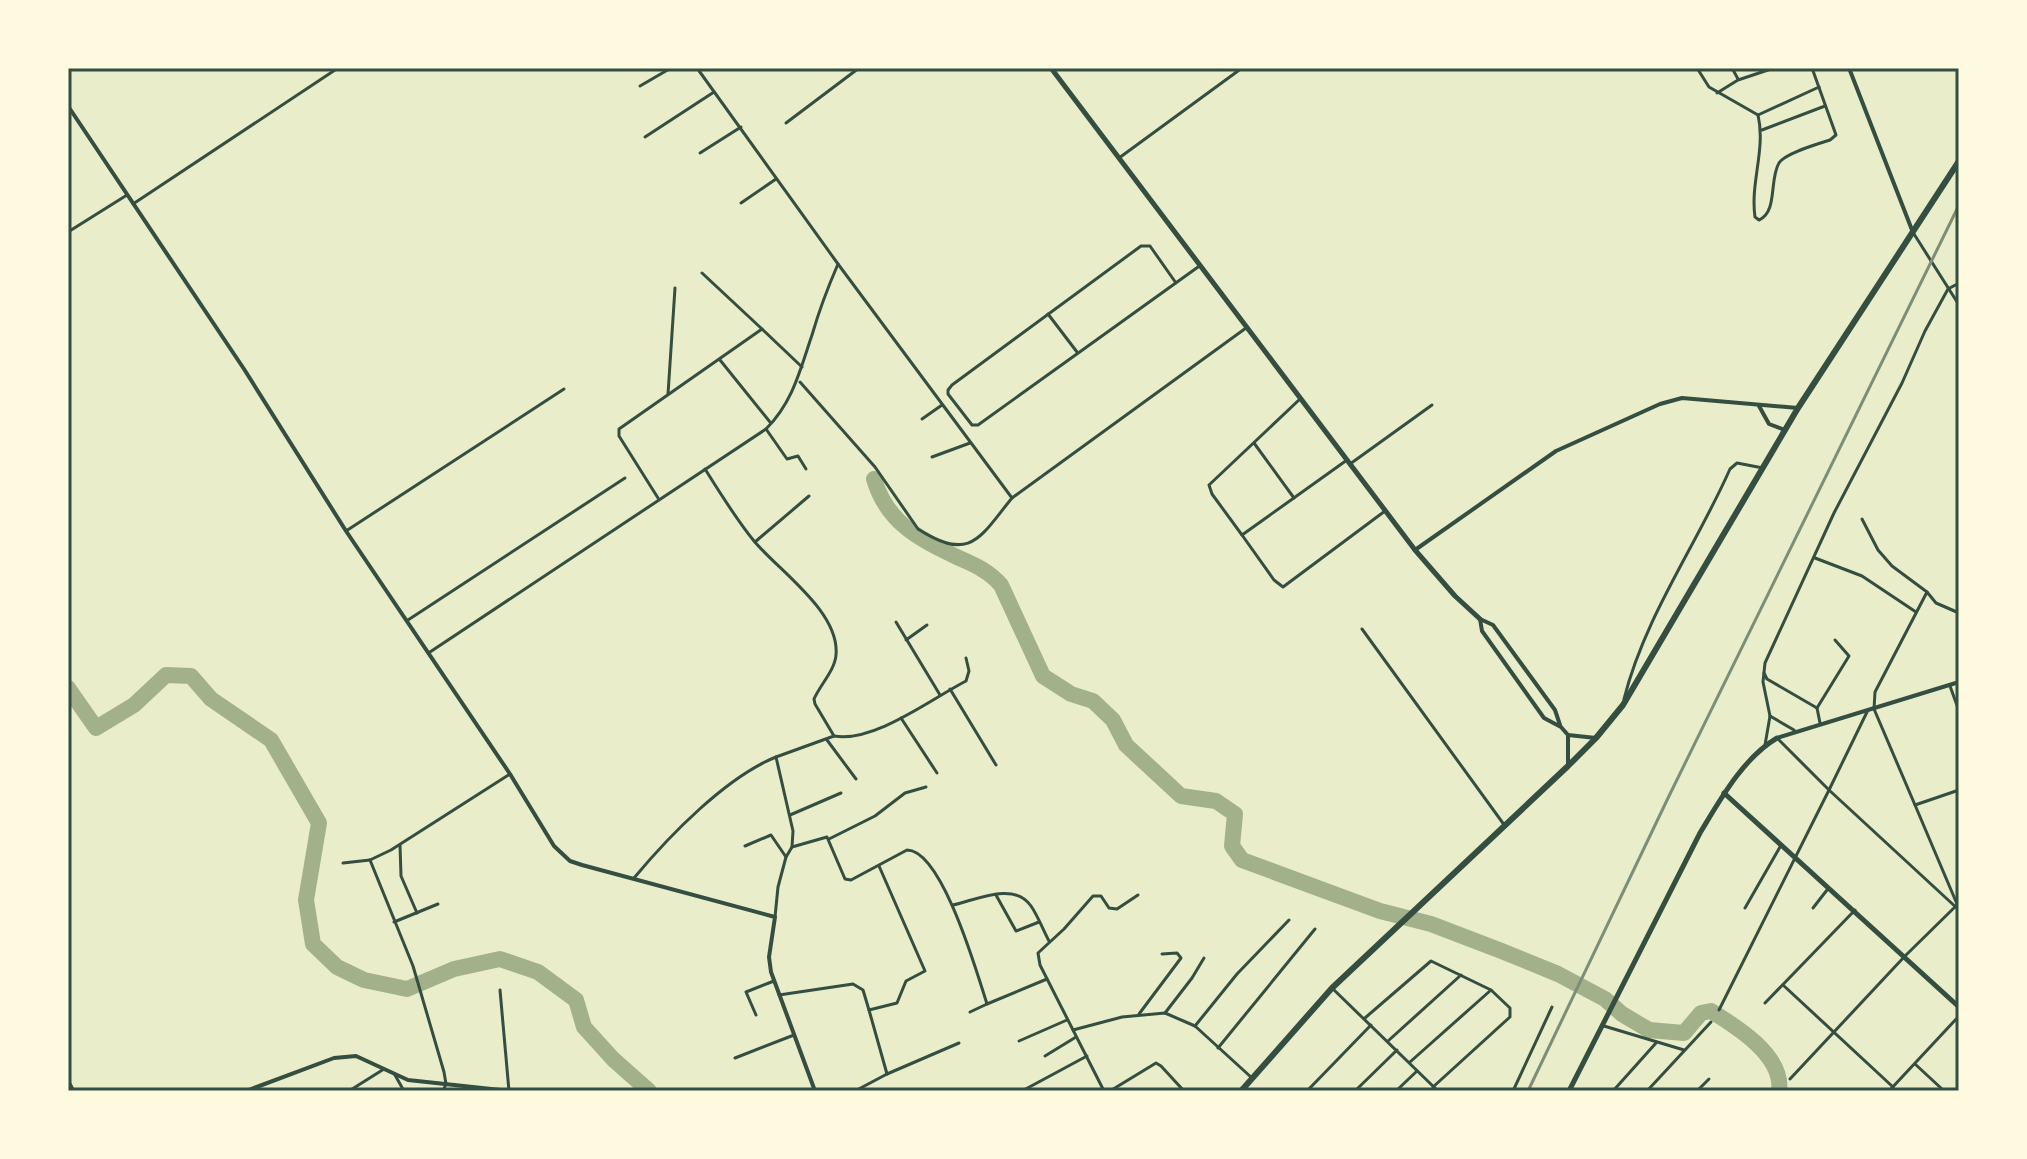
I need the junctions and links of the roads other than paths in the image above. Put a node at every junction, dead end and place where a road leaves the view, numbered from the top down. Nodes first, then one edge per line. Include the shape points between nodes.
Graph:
1 (338, 68) edge
2 (671, 68) edge
3 (697, 68) edge
4 (859, 68) edge
5 (1051, 68) edge
6 (1242, 68) edge
7 (1697, 68) edge
8 (1732, 68) edge
9 (1774, 68) edge
10 (1812, 68) edge
11 (1849, 68) edge
12 (1738, 80) junction
13 (640, 86) dead end
14 (1819, 87) junction
15 (714, 92) junction
16 (1717, 93) junction
17 (1825, 105) junction
18 (68, 106) edge
19 (1758, 115) junction
20 (786, 123) dead end
21 (741, 127) junction
22 (1762, 130) junction
23 (645, 137) dead end
24 (700, 153) dead end
25 (1119, 158) junction
26 (1959, 161) edge
27 (776, 179) junction
28 (127, 195) junction
29 (741, 203) dead end
30 (133, 204) junction
31 (1913, 231) junction
32 (68, 232) edge
33 (838, 264) junction
34 (1199, 266) junction
35 (702, 273) dead end
36 (1176, 283) junction
37 (1959, 283) edge
38 (675, 288) dead end
39 (1948, 289) junction
40 (1959, 305) edge
41 (1048, 314) junction
42 (1246, 328) junction
43 (761, 330) junction
44 (1077, 352) junction
45 (720, 360) junction
46 (802, 369) junction
47 (799, 380) junction
48 (564, 389) dead end
49 (668, 394) junction
50 (1300, 399) junction
51 (942, 405) junction
52 (1432, 405) dead end
53 (1759, 406) junction
54 (1798, 408) junction
55 (922, 419) dead end
56 (772, 424) junction
57 (766, 429) junction
58 (1785, 430) junction
59 (1253, 442) junction
60 (970, 443) junction
61 (932, 457) dead end
62 (1348, 462) junction
63 (1763, 468) junction
64 (705, 469) junction
65 (806, 469) dead end
66 (625, 478) dead end
67 (809, 496) dead end
68 (658, 498) junction
69 (1012, 498) junction
70 (1294, 498) junction
71 (1385, 511) junction
72 (1862, 519) dead end
73 (346, 531) junction
74 (1242, 535) junction
75 (755, 542) junction
76 (1415, 550) junction
77 (1815, 558) junction
78 (1927, 592) junction
79 (1916, 612) junction
80 (1959, 613) edge
81 (1480, 619) junction
82 (408, 620) junction
83 (896, 622) dead end
84 (927, 625) dead end
85 (1362, 629) dead end
86 (906, 640) junction
87 (1835, 640) dead end
88 (430, 652) junction
89 (966, 658) dead end
90 (1762, 671) junction
91 (1959, 682) edge
92 (1950, 686) junction
93 (950, 689) junction
94 (940, 695) junction
95 (1623, 705) junction
96 (1817, 708) junction
97 (1874, 709) junction
98 (1555, 710) junction
99 (1867, 711) junction
100 (1959, 711) edge
101 (1770, 716) junction
102 (901, 718) junction
103 (1544, 718) junction
104 (1820, 723) junction
105 (1561, 727) junction
106 (1794, 730) junction
107 (1568, 735) junction
108 (834, 736) junction
109 (826, 738) junction
110 (1596, 738) junction
111 (1777, 738) junction
112 (1764, 745) junction
113 (776, 757) junction
114 (996, 765) dead end
115 (1568, 766) junction
116 (937, 773) dead end
117 (510, 774) junction
118 (856, 779) dead end
119 (926, 787) dead end
120 (1829, 790) junction
121 (1959, 790) edge
122 (841, 793) dead end
123 (1724, 793) junction
124 (1915, 805) junction
125 (790, 815) junction
126 (1505, 826) junction
127 (829, 839) junction
128 (1782, 844) junction
129 (400, 845) junction
130 (745, 846) dead end
131 (792, 847) junction
132 (786, 857) junction
133 (1797, 857) junction
134 (370, 860) junction
135 (343, 863) dead end
136 (879, 866) junction
137 (634, 879) junction
138 (1830, 887) junction
139 (996, 895) junction
140 (1138, 895) dead end
141 (438, 904) dead end
142 (1957, 904) edge
143 (953, 905) junction
144 (1745, 908) dead end
145 (1813, 908) dead end
146 (1855, 910) junction
147 (1959, 910) edge
148 (417, 913) junction
149 (775, 917) junction
150 (1289, 920) dead end
151 (394, 922) junction
152 (1039, 922) junction
153 (1315, 929) dead end
154 (1049, 941) junction
155 (1162, 954) dead end
156 (1905, 956) junction
157 (1204, 958) dead end
158 (1461, 975) junction
159 (1047, 979) junction
160 (774, 981) junction
161 (1783, 985) junction
162 (1332, 988) junction
163 (500, 990) dead end
164 (1491, 990) junction
165 (779, 995) junction
166 (1765, 1003) dead end
167 (987, 1004) junction
168 (1552, 1007) dead end
169 (1959, 1007) edge
170 (869, 1010) junction
171 (1719, 1010) dead end
172 (970, 1012) dead end
173 (1165, 1013) junction
174 (1139, 1014) junction
175 (756, 1015) dead end
176 (1959, 1016) edge
177 (1365, 1018) junction
178 (1067, 1020) junction
179 (1711, 1022) dead end
180 (1371, 1024) junction
181 (1195, 1026) junction
182 (1604, 1026) junction
183 (1073, 1031) junction
184 (1834, 1032) junction
185 (794, 1035) junction
186 (1076, 1037) junction
187 (1019, 1041) dead end
188 (1388, 1041) junction
189 (959, 1043) dead end
190 (1656, 1043) junction
191 (1218, 1048) junction
192 (1397, 1050) junction
193 (1685, 1050) junction
194 (1045, 1056) dead end
195 (1087, 1056) junction
196 (735, 1058) dead end
197 (1409, 1063) junction
198 (1915, 1064) junction
199 (384, 1069) junction
200 (1417, 1071) junction
201 (887, 1074) junction
202 (395, 1075) junction
203 (1252, 1078) junction
204 (1709, 1079) dead end
205 (1790, 1079) dead end
206 (68, 1080) edge
207 (446, 1084) junction
208 (1891, 1089) edge
209 (1942, 1089) dead end
210 (1436, 1090) edge
211 (74, 1091) edge
212 (246, 1091) edge
213 (349, 1091) edge
214 (404, 1091) edge
215 (443, 1091) edge
216 (510, 1091) edge
217 (815, 1091) edge
218 (855, 1091) edge
219 (1022, 1091) edge
220 (1104, 1091) edge
221 (1110, 1091) edge
222 (1184, 1091) edge
223 (1241, 1091) edge
224 (1307, 1091) edge
225 (1355, 1091) edge
226 (1396, 1091) edge
227 (1513, 1091) edge
228 (1569, 1091) edge
229 (1613, 1091) edge
230 (1647, 1091) edge
231 (1697, 1091) edge

1 - 30 street
2 - 13 street
3 - 15 street
4 - 20 street
5 - 25 main road
6 - 25 street
7 - 16 street
8 - 12 street
9 - 12 street
10 - 14 street
11 - 31 street
12 - 16 street
14 - 17 street
14 - 19 street
15 - 21 street
15 - 23 street
16 - 19 street
17 - 22 street
17 - 22 street via 1835,137 1779,163 1768,212 1759,220 1754,199
18 - 28 street
19 - 22 street
21 - 24 street
21 - 27 street
25 - 34 main road
26 - 31 highway
27 - 29 street
27 - 33 street
28 - 30 street
28 - 32 street
30 - 73 street
31 - 39 street
31 - 54 highway
33 - 46 street
33 - 51 street
34 - 36 street
34 - 42 main road
35 - 43 street
36 - 41 street via 1145,244
36 - 44 street
37 - 39 street
38 - 49 street
39 - 40 street
39 - 77 street
41 - 44 street
41 - 44 street via 949,388 948,394 978,425
42 - 50 main road
42 - 69 street
43 - 45 street
43 - 46 street
45 - 49 street
45 - 56 street
46 - 47 street
47 - 56 street
47 - 69 street via 928,536 961,546 974,542
48 - 73 street
49 - 68 street via 618,432
50 - 59 street
50 - 62 main road
51 - 55 street
51 - 60 street
52 - 62 street
53 - 54 street
53 - 58 street via 1769,424
53 - 76 street via 1682,398 1660,404 1556,451
54 - 58 highway
56 - 57 street
57 - 64 street
57 - 65 street via 787,459 798,456
58 - 63 highway
59 - 70 street
59 - 74 street via 1209,485
60 - 61 street
60 - 69 street
62 - 70 street
62 - 71 main road
63 - 95 highway
63 - 95 street via 1737,463 1730,469 1632,668
64 - 68 street
64 - 75 street
66 - 82 street
67 - 75 street
68 - 88 street
70 - 74 street
71 - 74 street via 1283,587
71 - 76 main road
72 - 78 street via 1892,566
73 - 82 street
75 - 108 street via 832,630 836,655 814,699
76 - 81 main road
77 - 79 street via 1862,576
77 - 90 street
78 - 79 street
78 - 80 street via 1936,603
79 - 97 street via 1875,692
81 - 98 street via 1493,625
81 - 103 street via 1482,631
82 - 88 street
83 - 86 street
84 - 86 street
85 - 126 street
86 - 94 street
87 - 96 street via 1849,656
88 - 117 street
89 - 93 street via 969,677
90 - 96 street
90 - 101 street
91 - 92 street
92 - 97 street
92 - 100 street
93 - 94 street
93 - 114 street
94 - 102 street
95 - 110 highway
96 - 104 street
97 - 99 street
97 - 124 street
98 - 103 street
98 - 105 street
99 - 104 street
99 - 120 street
101 - 106 street
101 - 112 street
102 - 108 street via 862,734
102 - 116 street
103 - 105 street
104 - 106 street
105 - 107 street
106 - 111 street
107 - 110 street
107 - 115 street
108 - 109 street
109 - 113 street
109 - 118 street
110 - 115 highway
111 - 112 main road
111 - 120 street
112 - 123 main road
113 - 125 street
113 - 137 street via 727,786
115 - 126 highway
117 - 129 street
117 - 137 street via 570,861
119 - 127 street via 905,793 875,816
120 - 133 street
120 - 142 street
121 - 124 street
122 - 125 street
123 - 128 main road
123 - 182 main road
124 - 142 street
125 - 131 street
126 - 162 highway
127 - 131 street
127 - 136 street via 847,880
128 - 133 main road
128 - 144 street
129 - 134 street
129 - 148 street via 401,876
130 - 132 street via 771,835
131 - 132 street
132 - 149 street
133 - 138 main road
133 - 171 street
134 - 135 street
134 - 151 street
136 - 143 street via 915,850 926,857
136 - 170 street via 925,971 908,979 896,1004
137 - 149 street
138 - 145 street
138 - 146 main road
139 - 143 street
139 - 152 street via 1023,898
139 - 152 street via 1016,931
140 - 154 street via 1117,909 1093,896
141 - 148 street
142 - 147 street
142 - 156 street
143 - 167 street
146 - 156 main road
146 - 161 street
148 - 151 street
149 - 160 street via 769,957
150 - 181 street
151 - 207 street via 413,966
152 - 154 street
153 - 191 street
154 - 159 street via 1037,958
155 - 174 street via 1177,953 1181,958
156 - 169 main road
156 - 184 street
157 - 173 street
158 - 164 street
158 - 177 street via 1429,962
158 - 188 street
159 - 167 street
159 - 178 street
160 - 165 street
160 - 175 street via 746,992
161 - 166 street
161 - 184 street
162 - 177 street
162 - 203 highway
163 - 216 street
164 - 197 street
164 - 210 street via 1511,1015
165 - 170 street via 853,984 863,990
165 - 185 street
167 - 172 street
168 - 227 street
170 - 201 street
173 - 174 street
173 - 181 street
174 - 183 street
176 - 198 street
177 - 180 street
178 - 183 street
178 - 187 street
179 - 193 street
180 - 188 street
180 - 224 street
181 - 191 street
182 - 190 street
182 - 228 main road
183 - 186 street
184 - 205 street
184 - 208 street
185 - 196 street
185 - 217 street
186 - 194 street
186 - 195 street
188 - 192 street
189 - 201 street
190 - 193 street
190 - 229 street
191 - 203 street
192 - 197 street
192 - 225 street
193 - 230 street
195 - 219 street
195 - 220 street
197 - 200 street
198 - 208 street
198 - 209 street
199 - 202 street
199 - 212 street via 356,1056 334,1058
199 - 213 street
200 - 210 street
200 - 226 street
201 - 218 street
202 - 207 street
202 - 214 street
203 - 223 highway
204 - 231 street
206 - 211 street
207 - 215 street
207 - 216 street
221 - 222 street via 1156,1063

